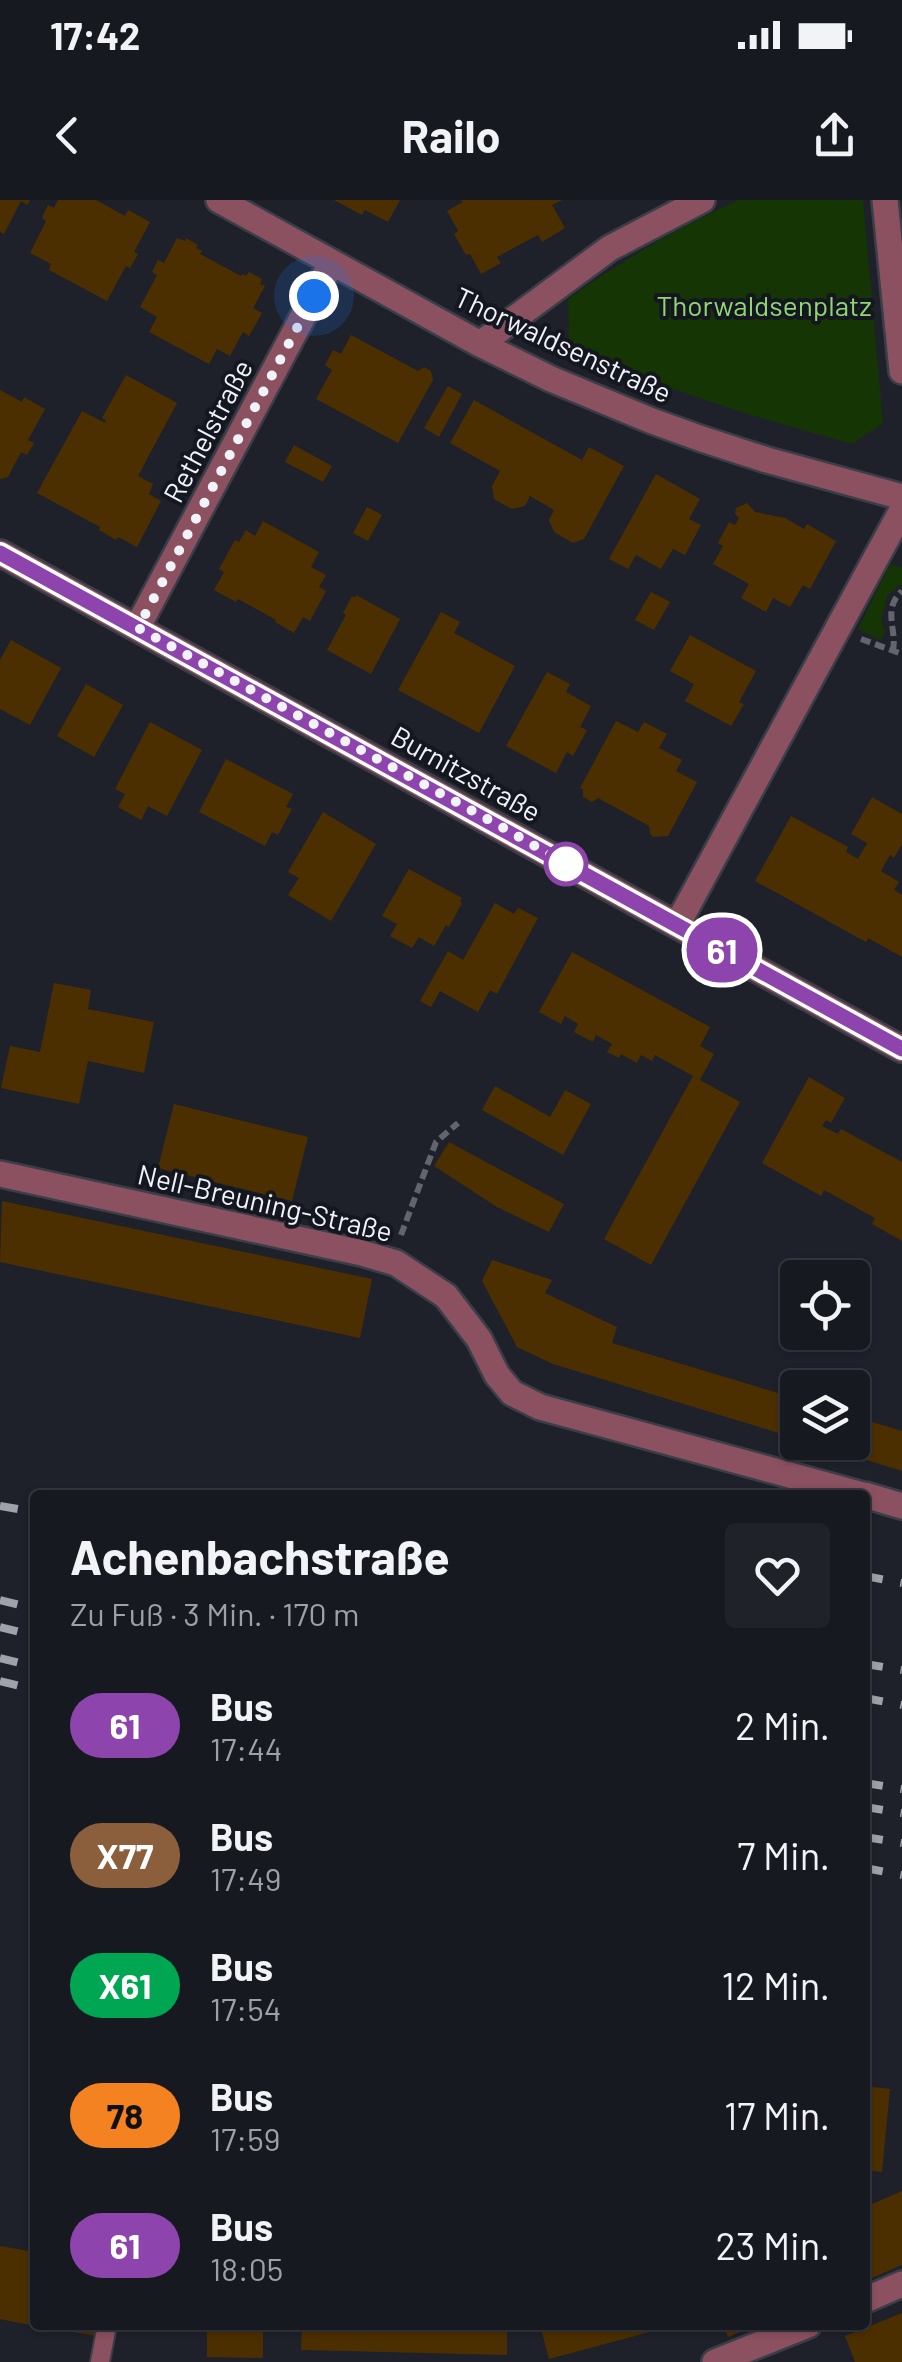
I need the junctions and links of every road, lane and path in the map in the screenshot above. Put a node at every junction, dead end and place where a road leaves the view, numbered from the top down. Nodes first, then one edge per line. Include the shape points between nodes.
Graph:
1 (219, 200) edge
2 (702, 200) edge
3 (885, 200) edge
4 (332, 262) junction
5 (480, 344) junction
6 (902, 371) edge
7 (902, 497) edge
8 (902, 510) edge
9 (0, 553) edge
10 (902, 591) edge
11 (138, 628) junction
12 (837, 631) junction
13 (893, 650) junction
14 (902, 654) edge
15 (677, 926) junction
16 (902, 1048) edge
17 (458, 1123) dead end
18 (0, 1174) edge
19 (400, 1238) dead end
20 (846, 1490) edge
21 (870, 1497) edge
22 (902, 1506) edge
23 (902, 2284) edge
24 (870, 2298) edge
25 (105, 2330) edge
26 (795, 2330) edge
27 (100, 2362) edge
28 (715, 2362) edge

1 - 4 street, Thorwaldsenstraße
2 - 5 street via 610,248
3 - 6 street
4 - 5 street, Thorwaldsenstraße
4 - 11 street, Rethelstraße
5 - 7 street, Thorwaldsenstraße via 652,421
8 - 12 street
9 - 11 street, Burnitzstraße
10 - 13 path via 889,617
11 - 15 street, Burnitzstraße
12 - 13 path
12 - 15 street
13 - 14 path
15 - 16 street, Burnitzstraße
17 - 19 path via 436,1142
18 - 20 street, Nell-Breuning-Straße via 396,1263 446,1296 512,1393 540,1407
21 - 22 street, Nell-Breuning-Straße
23 - 24 street
25 - 27 lane
26 - 28 street

